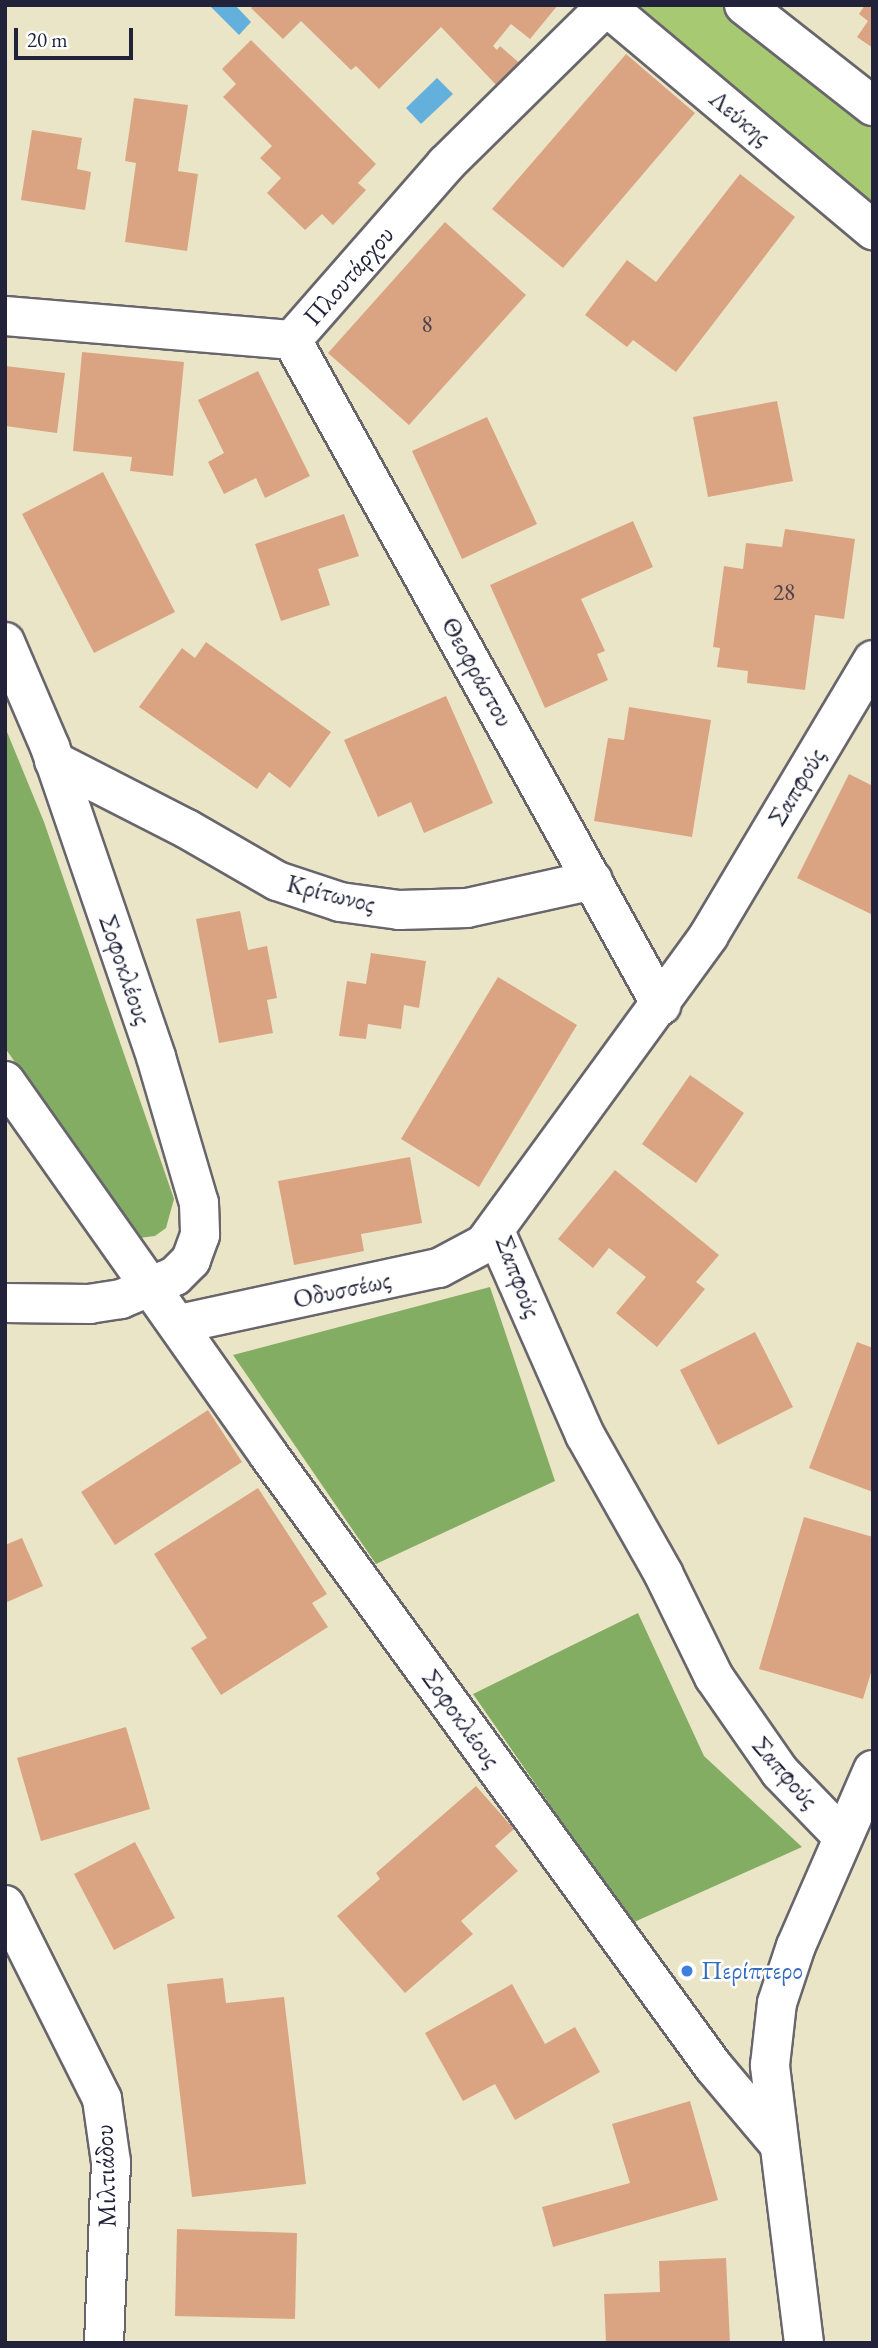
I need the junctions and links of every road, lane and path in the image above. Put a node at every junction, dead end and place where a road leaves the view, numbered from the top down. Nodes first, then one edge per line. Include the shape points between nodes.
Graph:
1 (744, 5) edge
2 (607, 6) edge
3 (873, 106) edge
4 (873, 230) edge
5 (5, 316) edge
6 (292, 340) junction
7 (5, 642) edge
8 (873, 660) edge
9 (54, 761) junction
10 (593, 880) junction
11 (661, 1005) junction
12 (5, 1081) edge
13 (495, 1231) junction
14 (154, 1287) junction
15 (5, 1303) edge
16 (179, 1324) junction
17 (873, 1770) edge
18 (842, 1836) junction
19 (5, 1905) edge
20 (778, 2143) junction
21 (104, 2343) edge
22 (804, 2343) edge

1 - 3 street
2 - 4 street, Λεύκης
2 - 6 street, Πλουτάρχου via 446,164
5 - 6 street, Πλουτάρχου
6 - 10 street, Θεοφράστου
7 - 9 street, Σοφοκλέους
8 - 11 street, Σαπφούς via 709,935
9 - 10 street, Κρίτωνος via 277,881 340,902 399,910 467,908
9 - 14 street, Σοφοκλέους via 156,1057 199,1203 200,1235 191,1260
10 - 11 street, Θεοφράστου
11 - 13 street, Σαπφούς
12 - 14 street, Σοφοκλέους
13 - 16 street, Οδυσσέως via 476,1251 439,1268
13 - 18 street, Σαπφούς via 585,1435 663,1573 714,1677 780,1772
14 - 15 street via 90,1304
14 - 16 street, Σοφοκλέους
16 - 20 street, Σοφοκλέους via 268,1454 713,2066
17 - 18 street
18 - 20 street via 776,2003 769,2065
19 - 21 street, Μιλτιάδου via 102,2099 111,2162
20 - 22 street

